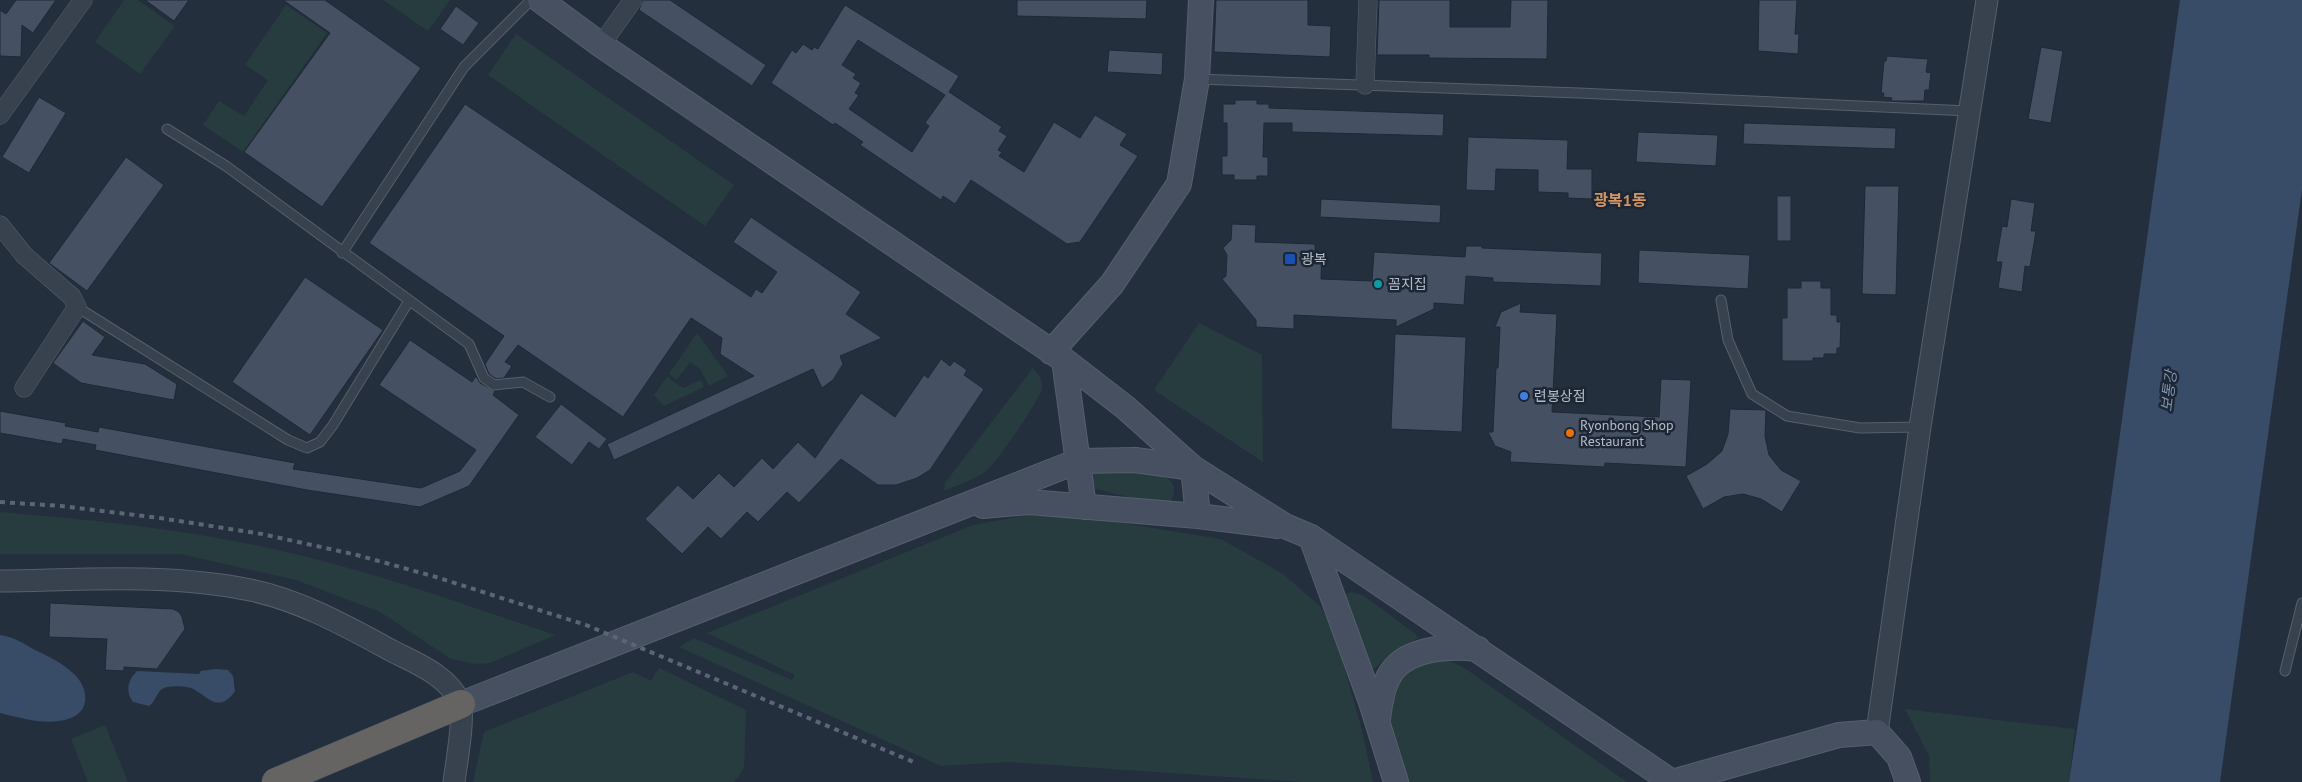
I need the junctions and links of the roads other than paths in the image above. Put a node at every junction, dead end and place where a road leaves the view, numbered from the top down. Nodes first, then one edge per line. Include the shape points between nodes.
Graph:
1 (83, 0) edge
2 (531, 0) edge
3 (540, 0) edge
4 (633, 0) edge
5 (1201, 0) edge
6 (1368, 0) edge
7 (1987, 0) edge
8 (601, 45) junction
9 (1197, 79) junction
10 (1365, 85) junction
11 (1969, 111) junction
12 (0, 115) edge
13 (167, 129) dead end
14 (0, 225) edge
15 (342, 253) junction
16 (1721, 300) dead end
17 (410, 301) junction
18 (77, 307) junction
19 (1057, 356) junction
20 (24, 388) dead end
21 (550, 396) dead end
22 (1920, 427) junction
23 (1078, 461) junction
24 (1193, 468) junction
25 (959, 507) junction
26 (1084, 507) junction
27 (1198, 516) junction
28 (1285, 526) junction
29 (1311, 537) junction
30 (0, 581) edge
31 (2302, 603) edge
32 (1478, 649) junction
33 (2285, 671) dead end
34 (461, 704) junction
35 (1377, 725) junction
36 (1877, 732) junction
37 (276, 782) edge
38 (454, 782) edge
39 (1396, 782) edge
40 (1672, 782) edge
41 (1908, 782) edge

1 - 12 street
2 - 15 lane via 464,67
3 - 8 main road
4 - 8 street
5 - 9 main road
6 - 10 street
7 - 11 street
8 - 19 main road
9 - 10 lane
9 - 19 main road via 1179,184 1112,284
10 - 11 lane
11 - 22 street
13 - 15 lane via 226,166
14 - 18 street via 24,255 72,297
15 - 17 lane
16 - 22 lane via 1728,340 1752,394 1787,416 1860,428
17 - 18 lane via 333,425 320,442 307,448 288,440
17 - 21 lane via 469,344 484,378 494,385 524,382
18 - 20 street
19 - 23 main road
19 - 24 main road via 1126,408
22 - 36 street
23 - 24 main road via 1135,460
23 - 25 main road
23 - 26 main road
24 - 27 main road
24 - 28 main road
25 - 26 main road via 1029,502
25 - 34 main road
26 - 27 main road
27 - 28 main road
28 - 29 main road
29 - 32 main road
29 - 35 main road
30 - 34 street via 193,581 251,590 303,607 392,650 444,680
31 - 33 lane
32 - 35 main road via 1460,647 1419,652 1399,664 1388,676 1383,689
32 - 40 main road
34 - 37 highway
34 - 38 street
35 - 39 main road
36 - 40 main road via 1840,735
36 - 41 main road via 1898,757

